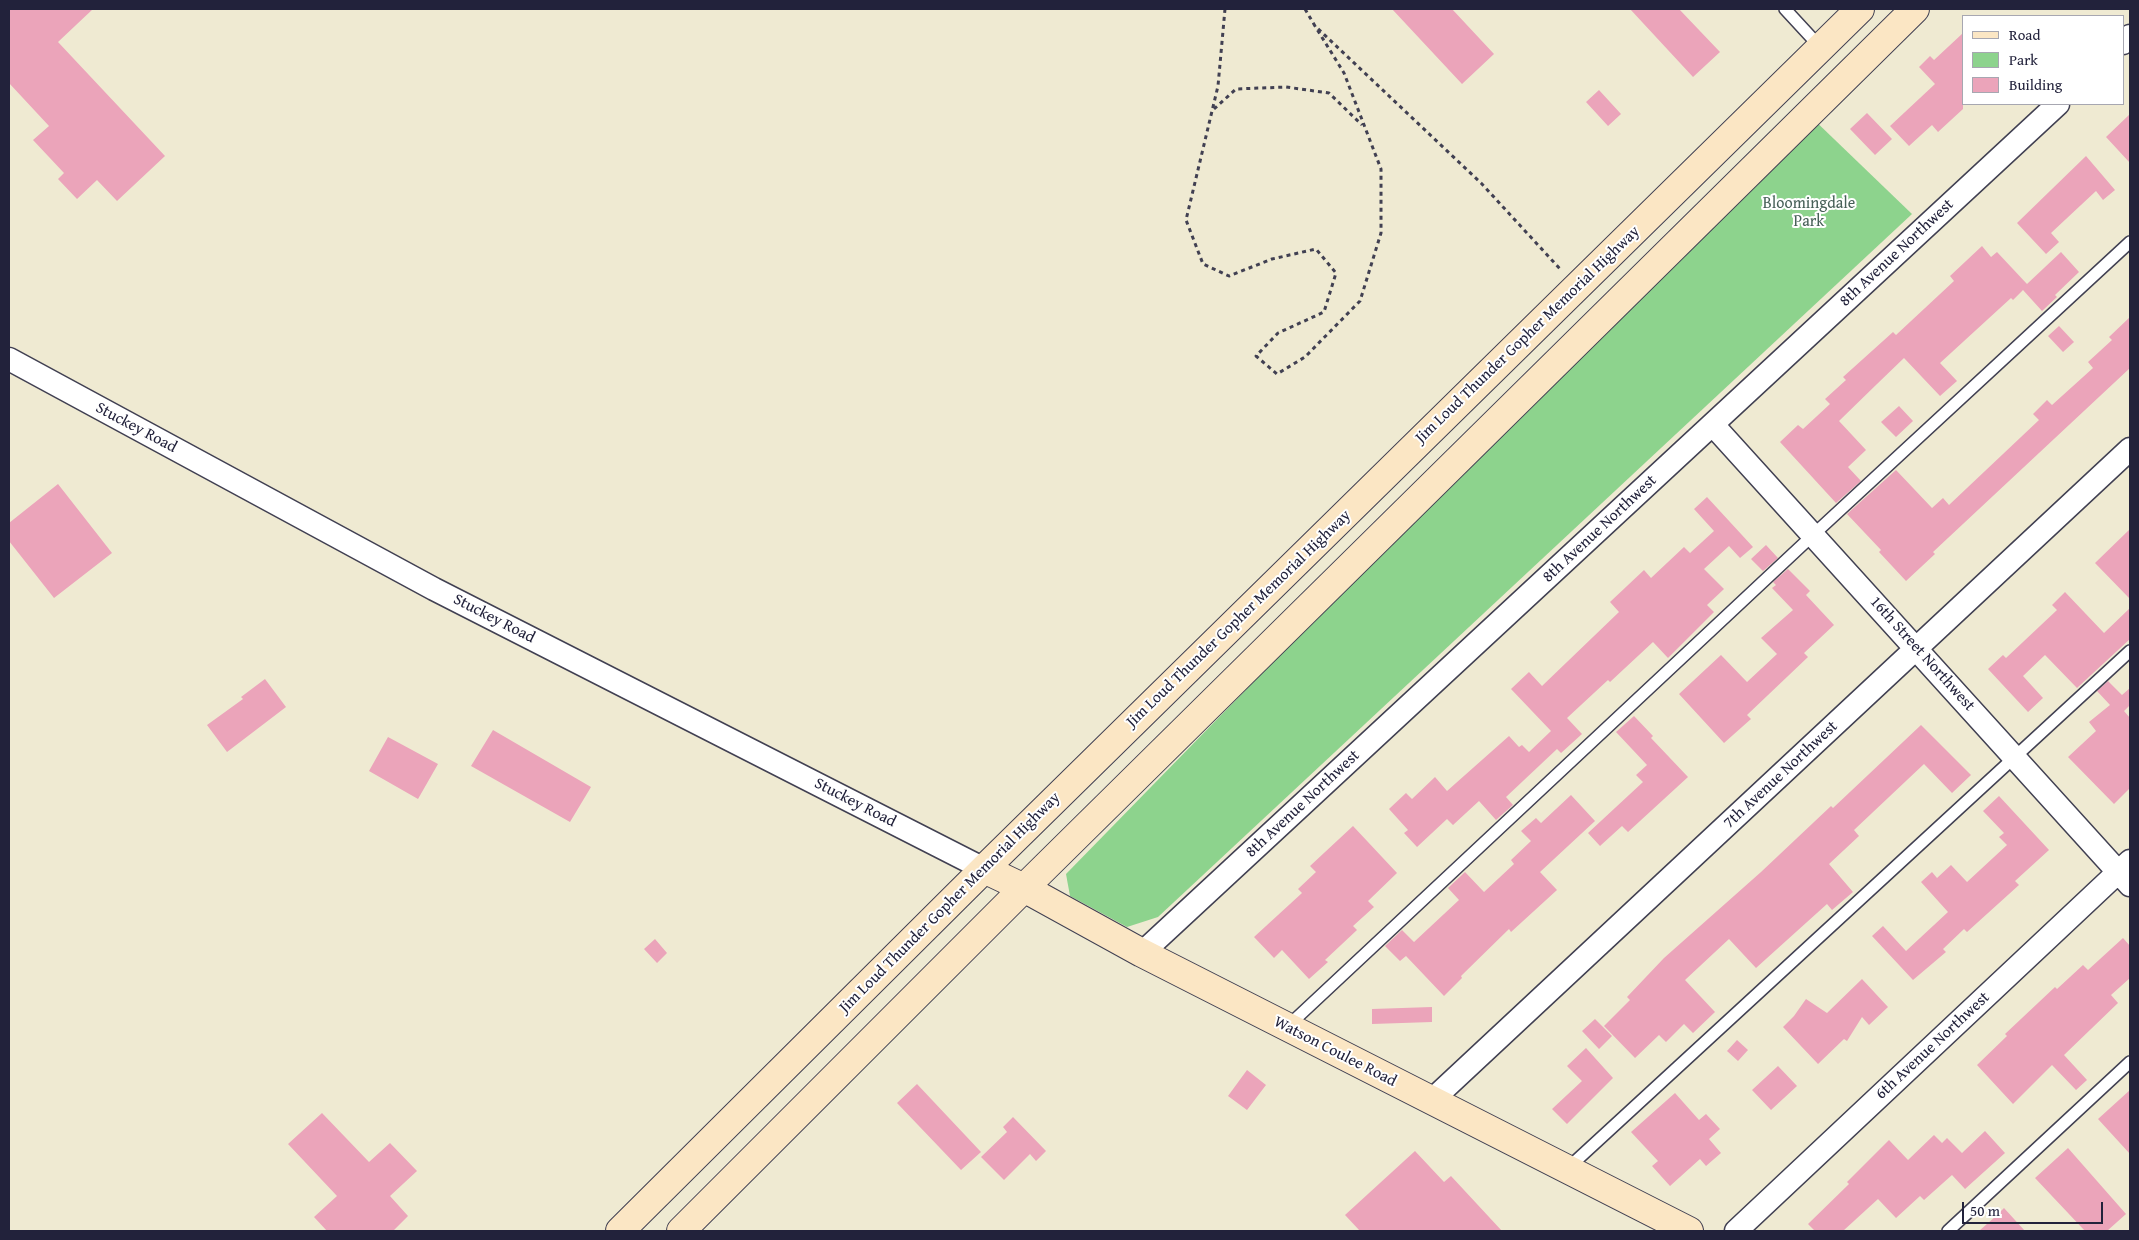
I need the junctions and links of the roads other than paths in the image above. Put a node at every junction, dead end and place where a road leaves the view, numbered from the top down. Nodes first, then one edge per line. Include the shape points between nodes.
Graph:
1 (1785, 9) edge
2 (1860, 9) edge
3 (1915, 9) edge
4 (1820, 48) junction
5 (2057, 105) edge
6 (2130, 242) edge
7 (9, 359) edge
8 (1713, 425) junction
9 (2130, 449) edge
10 (1813, 535) junction
11 (1917, 648) junction
12 (2130, 651) edge
13 (2015, 757) junction
14 (984, 869) junction
15 (2126, 872) edge
16 (1024, 888) junction
17 (1142, 953) junction
18 (1286, 1027) junction
19 (2130, 1062) edge
20 (1431, 1101) junction
21 (1566, 1170) junction
22 (620, 1231) edge
23 (680, 1231) edge
24 (1689, 1231) edge
25 (1736, 1231) edge
26 (1948, 1231) edge

1 - 4 lane
2 - 4 main road, Jim Loud Thunder Gopher Memorial Highway
3 - 16 main road
4 - 14 main road, Jim Loud Thunder Gopher Memorial Highway
5 - 8 street, 8th Avenue Northwest
6 - 10 lane
7 - 14 street, Stuckey Road via 434,589
8 - 10 street, 16th Street Northwest
8 - 17 street, 8th Avenue Northwest
9 - 11 street, 7th Avenue Northwest
10 - 11 street, 16th Street Northwest
10 - 18 lane
11 - 13 street, 16th Street Northwest
11 - 20 street, 7th Avenue Northwest
12 - 13 lane
13 - 15 street, 16th Street Northwest
13 - 21 lane
14 - 16 main road, Watson Coulee Road
14 - 22 main road, Jim Loud Thunder Gopher Memorial Highway
15 - 25 street, 6th Avenue Northwest
16 - 17 main road, Watson Coulee Road
16 - 23 main road
17 - 18 main road, Watson Coulee Road
18 - 20 main road, Watson Coulee Road
19 - 26 lane
20 - 21 main road, Watson Coulee Road
21 - 24 main road, Watson Coulee Road

